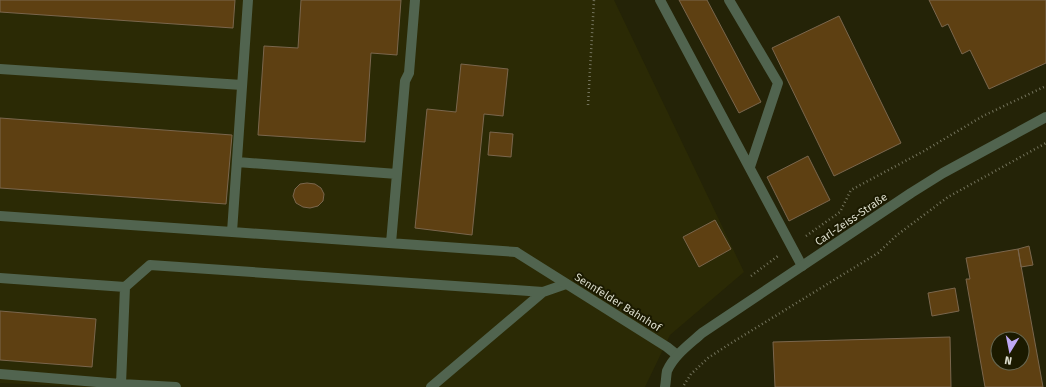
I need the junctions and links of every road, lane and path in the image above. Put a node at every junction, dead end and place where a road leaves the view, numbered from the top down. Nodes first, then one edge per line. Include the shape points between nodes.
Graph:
1 (248, 0) edge
2 (415, 0) edge
3 (594, 0) edge
4 (660, 0) edge
5 (729, 0) edge
6 (0, 69) edge
7 (242, 85) junction
8 (1046, 86) edge
9 (588, 105) dead end
10 (1046, 117) edge
11 (1046, 143) edge
12 (237, 162) junction
13 (750, 167) junction
14 (397, 174) junction
15 (0, 216) edge
16 (232, 232) junction
17 (391, 244) junction
18 (792, 246) junction
19 (802, 266) junction
20 (0, 278) edge
21 (749, 278) dead end
22 (566, 284) junction
23 (125, 287) junction
24 (543, 292) junction
25 (677, 355) junction
26 (0, 374) edge
27 (120, 384) junction
28 (176, 387) edge
29 (431, 387) edge
30 (665, 387) edge
31 (683, 387) edge

1 - 7 street
2 - 14 street
3 - 9 path
4 - 13 street
5 - 13 street via 778,82
6 - 7 street
7 - 12 street
8 - 18 path via 983,116 851,190 840,212
10 - 19 street, Carl-Zeiss-Straße via 911,193
11 - 31 path via 948,197 878,252 708,358 691,374
12 - 14 street
12 - 16 street
13 - 18 street
14 - 17 street
15 - 16 street
16 - 17 street
17 - 22 street, Sennfelder Bahnhof via 516,252
18 - 19 street
18 - 21 path
19 - 25 street, Carl-Zeiss-Straße via 702,333
20 - 23 street
22 - 24 street
22 - 25 street, Sennfelder Bahnhof
23 - 24 street via 150,266
23 - 27 street
24 - 29 street
25 - 30 street via 667,372
26 - 27 street
27 - 28 street

